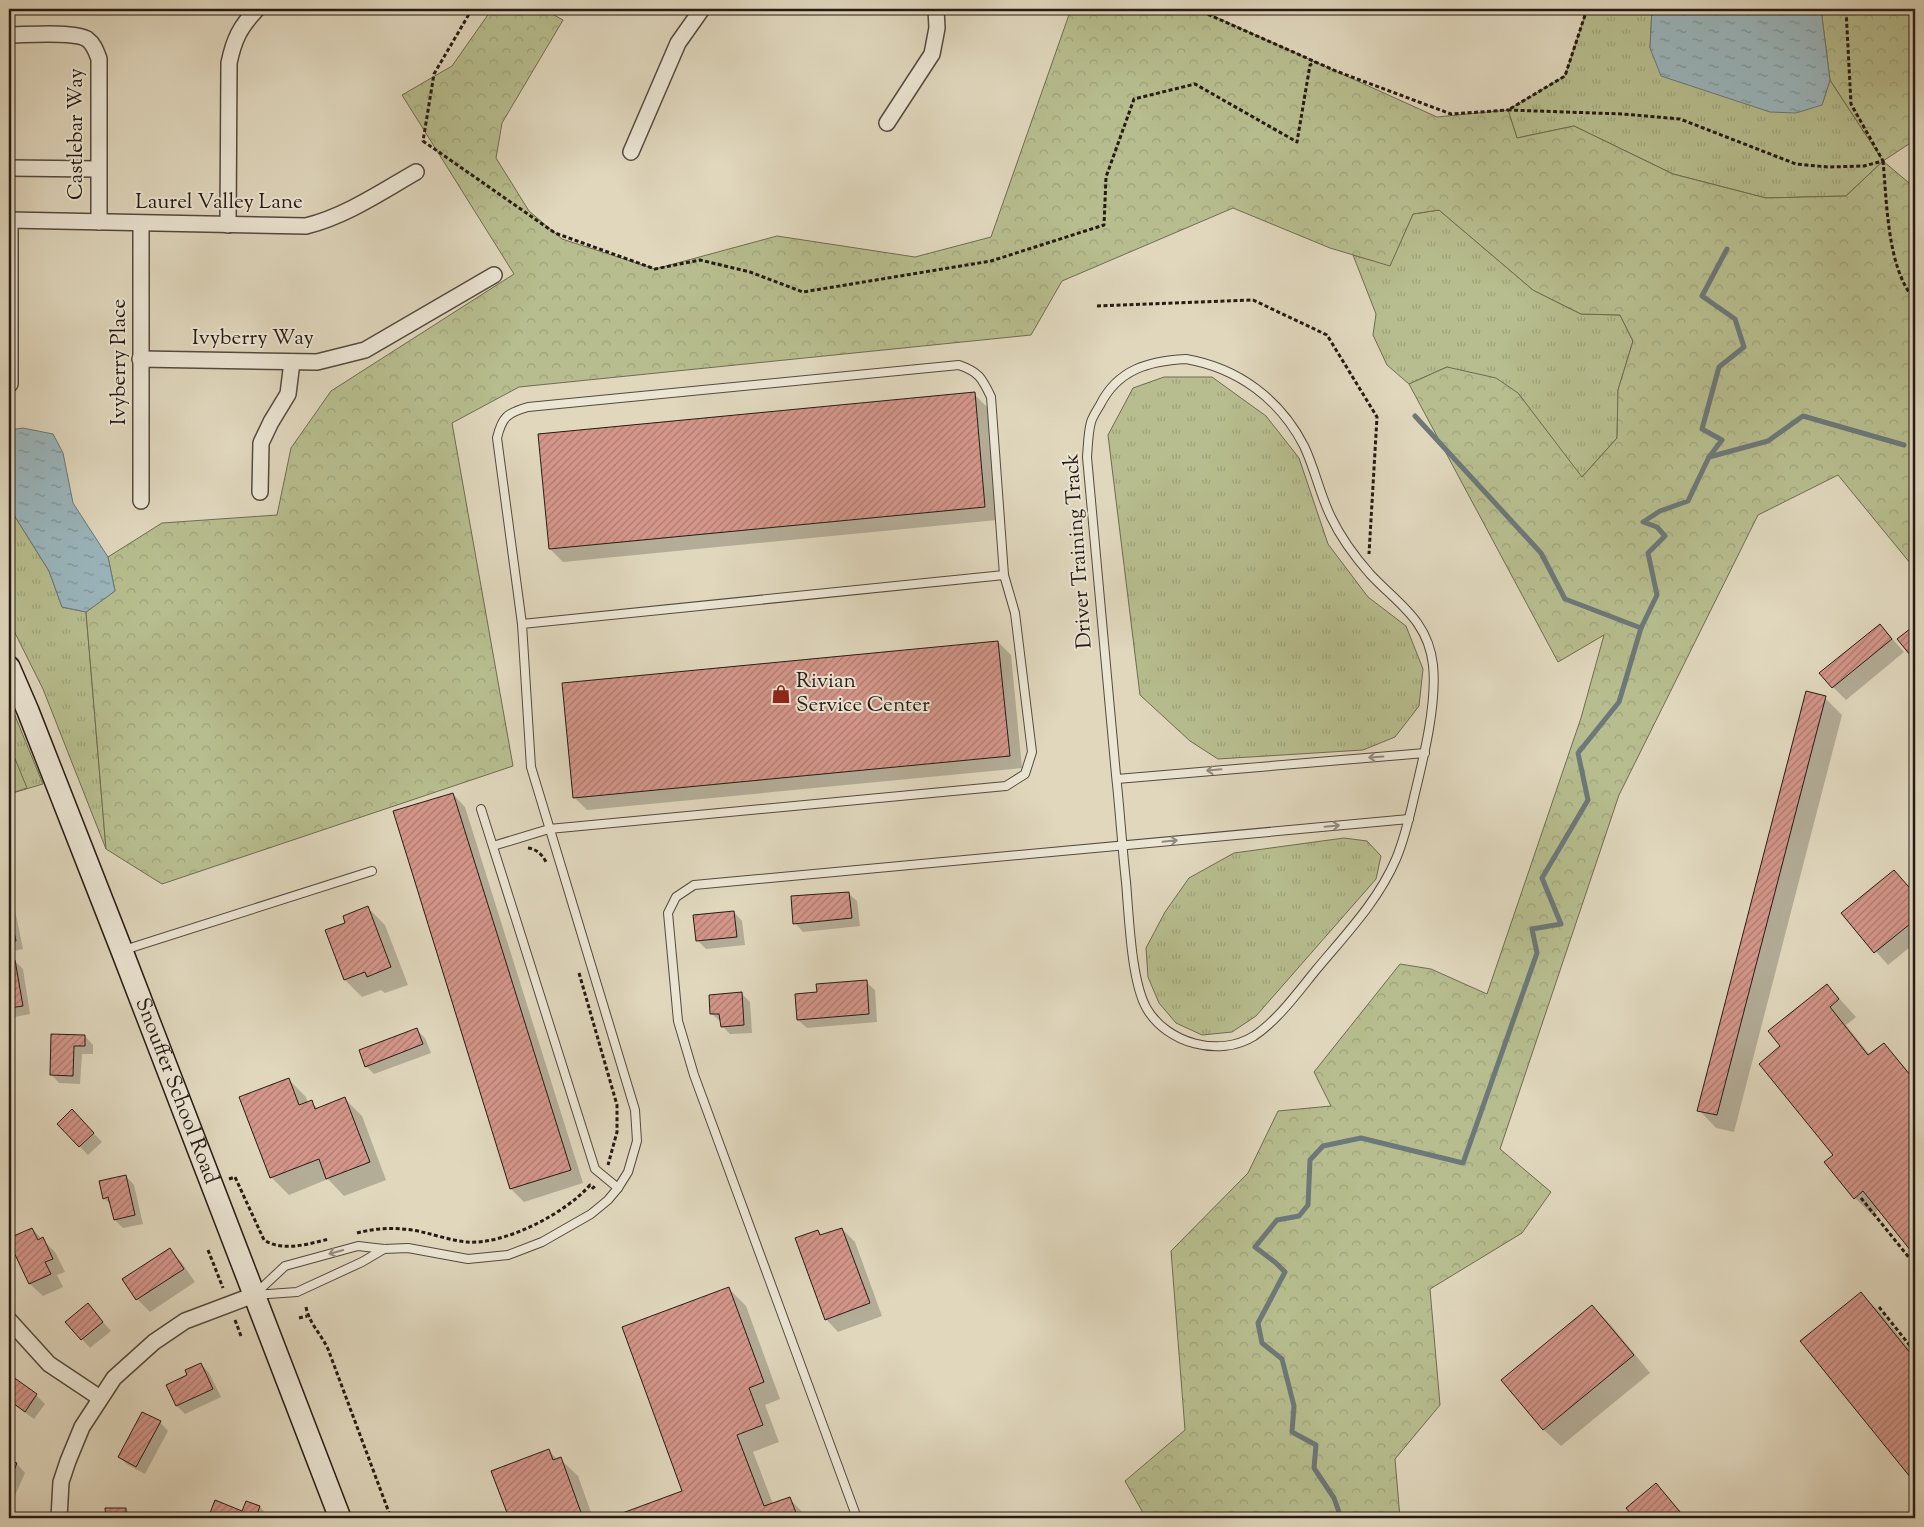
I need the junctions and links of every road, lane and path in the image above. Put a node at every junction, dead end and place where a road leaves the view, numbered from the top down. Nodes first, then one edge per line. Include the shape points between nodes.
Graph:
1 (257, 9) edge
2 (472, 9) edge
3 (702, 9) edge
4 (936, 9) edge
5 (1196, 9) edge
6 (1587, 9) edge
7 (1846, 9) edge
8 (9, 35) edge
9 (1315, 62) junction
10 (1508, 110) junction
11 (887, 123) dead end
12 (631, 152) dead end
13 (1883, 161) junction
14 (9, 168) edge
15 (98, 169) junction
16 (416, 172) dead end
17 (9, 220) edge
18 (99, 222) junction
19 (142, 224) junction
20 (228, 225) junction
21 (494, 275) dead end
22 (1915, 300) edge
23 (1097, 306) dead end
24 (140, 359) junction
25 (292, 362) junction
26 (10, 384) dead end
27 (260, 492) dead end
28 (141, 501) dead end
29 (1368, 572) junction
30 (1004, 575) junction
31 (522, 624) junction
32 (9, 667) edge
33 (1425, 753) junction
34 (1116, 779) junction
35 (482, 809) dead end
36 (1409, 819) junction
37 (549, 829) junction
38 (493, 846) junction
39 (1122, 846) junction
40 (522, 849) dead end
41 (548, 867) dead end
42 (372, 871) dead end
43 (122, 951) junction
44 (577, 968) dead end
45 (602, 1176) junction
46 (225, 1181) dead end
47 (618, 1188) junction
48 (1861, 1198) dead end
49 (350, 1234) dead end
50 (334, 1238) dead end
51 (384, 1249) junction
52 (208, 1250) dead end
53 (1915, 1265) edge
54 (223, 1288) dead end
55 (254, 1295) junction
56 (306, 1307) dead end
57 (1879, 1307) dead end
58 (308, 1316) junction
59 (300, 1318) dead end
60 (9, 1320) edge
61 (235, 1320) dead end
62 (241, 1336) dead end
63 (1915, 1352) edge
64 (100, 1398) junction
65 (60, 1518) edge
66 (340, 1518) edge
67 (392, 1518) edge
68 (857, 1518) edge

1 - 20 street via 234,42 229,64
2 - 9 path via 434,74 423,141 555,233 655,269 700,260 750,272 804,292 992,261 1104,225 1106,177 1134,99 1195,84 1297,142 1310,65
3 - 12 street via 678,42
4 - 11 street via 937,28 932,54
5 - 9 path
6 - 10 path via 1565,76
7 - 13 path via 1851,104
8 - 15 street, Castlebar Way via 75,35 87,39 95,47 99,58
9 - 10 path via 1451,114
10 - 13 path via 1680,119 1796,164 1864,166
13 - 22 path via 1892,248 1907,292
14 - 15 street
15 - 18 street, Castlebar Way
16 - 20 street, Laurel Valley Lane via 326,221 306,226
17 - 18 street, Laurel Valley Lane
17 - 26 street
18 - 19 street, Laurel Valley Lane
19 - 20 street, Laurel Valley Lane
19 - 24 street, Ivyberry Place
21 - 25 street, Ivyberry Way via 365,350 317,362
23 - 29 path via 1252,300 1327,335 1377,418
24 - 25 street, Ivyberry Way
24 - 28 street, Ivyberry Place
25 - 27 street via 288,394 261,442
29 - 33 lane, Driver Training Track via 1415,618 1427,640 1433,661 1434,684
29 - 34 lane, Driver Training Track via 1331,518 1304,447 1286,418 1261,392 1236,374 1186,359 1164,360 1120,377 1103,398 1091,421 1087,457
30 - 31 lane
30 - 31 lane via 991,397 983,380 973,370 958,365 537,406 512,412 501,422 497,438
30 - 37 lane via 1015,613 1032,752 1024,774 1006,786
31 - 37 lane via 531,767
32 - 43 main road, Snouffer School Road
33 -> 34 lane
33 - 36 lane, Driver Training Track
34 - 39 lane, Driver Training Track
35 - 38 lane
39 -> 36 lane
36 - 39 lane, Driver Training Track via 1398,856 1378,895 1283,1010 1253,1036 1232,1045 1206,1046 1182,1040 1162,1028 1146,1008 1137,980
37 - 38 lane
37 - 47 lane via 635,1110 637,1141 628,1172
38 - 45 lane via 595,1169
39 - 68 lane via 694,886 676,897 668,913 678,1021 694,1075
40 - 41 path via 529,848 541,854
42 - 43 lane
43 - 55 main road, Snouffer School Road
44 - 45 path via 617,1105 615,1144
45 - 47 lane
45 - 49 path via 594,1188 590,1186 576,1200 501,1239 467,1242 401,1229
46 - 50 path via 235,1177 264,1240 270,1244 297,1245
47 - 51 lane via 592,1214 542,1242 508,1254 468,1259 408,1248
48 - 53 path
51 - 55 lane via 297,1292
51 -> 55 lane via 358,1246 285,1266
52 - 54 path
55 - 64 street via 186,1321 154,1342 114,1378
55 - 66 main road, Snouffer School Road
56 - 58 path
57 - 63 path
58 - 59 path
58 - 67 path via 328,1349
60 - 64 street via 49,1364
61 - 62 path
64 - 65 street via 82,1427 61,1482

